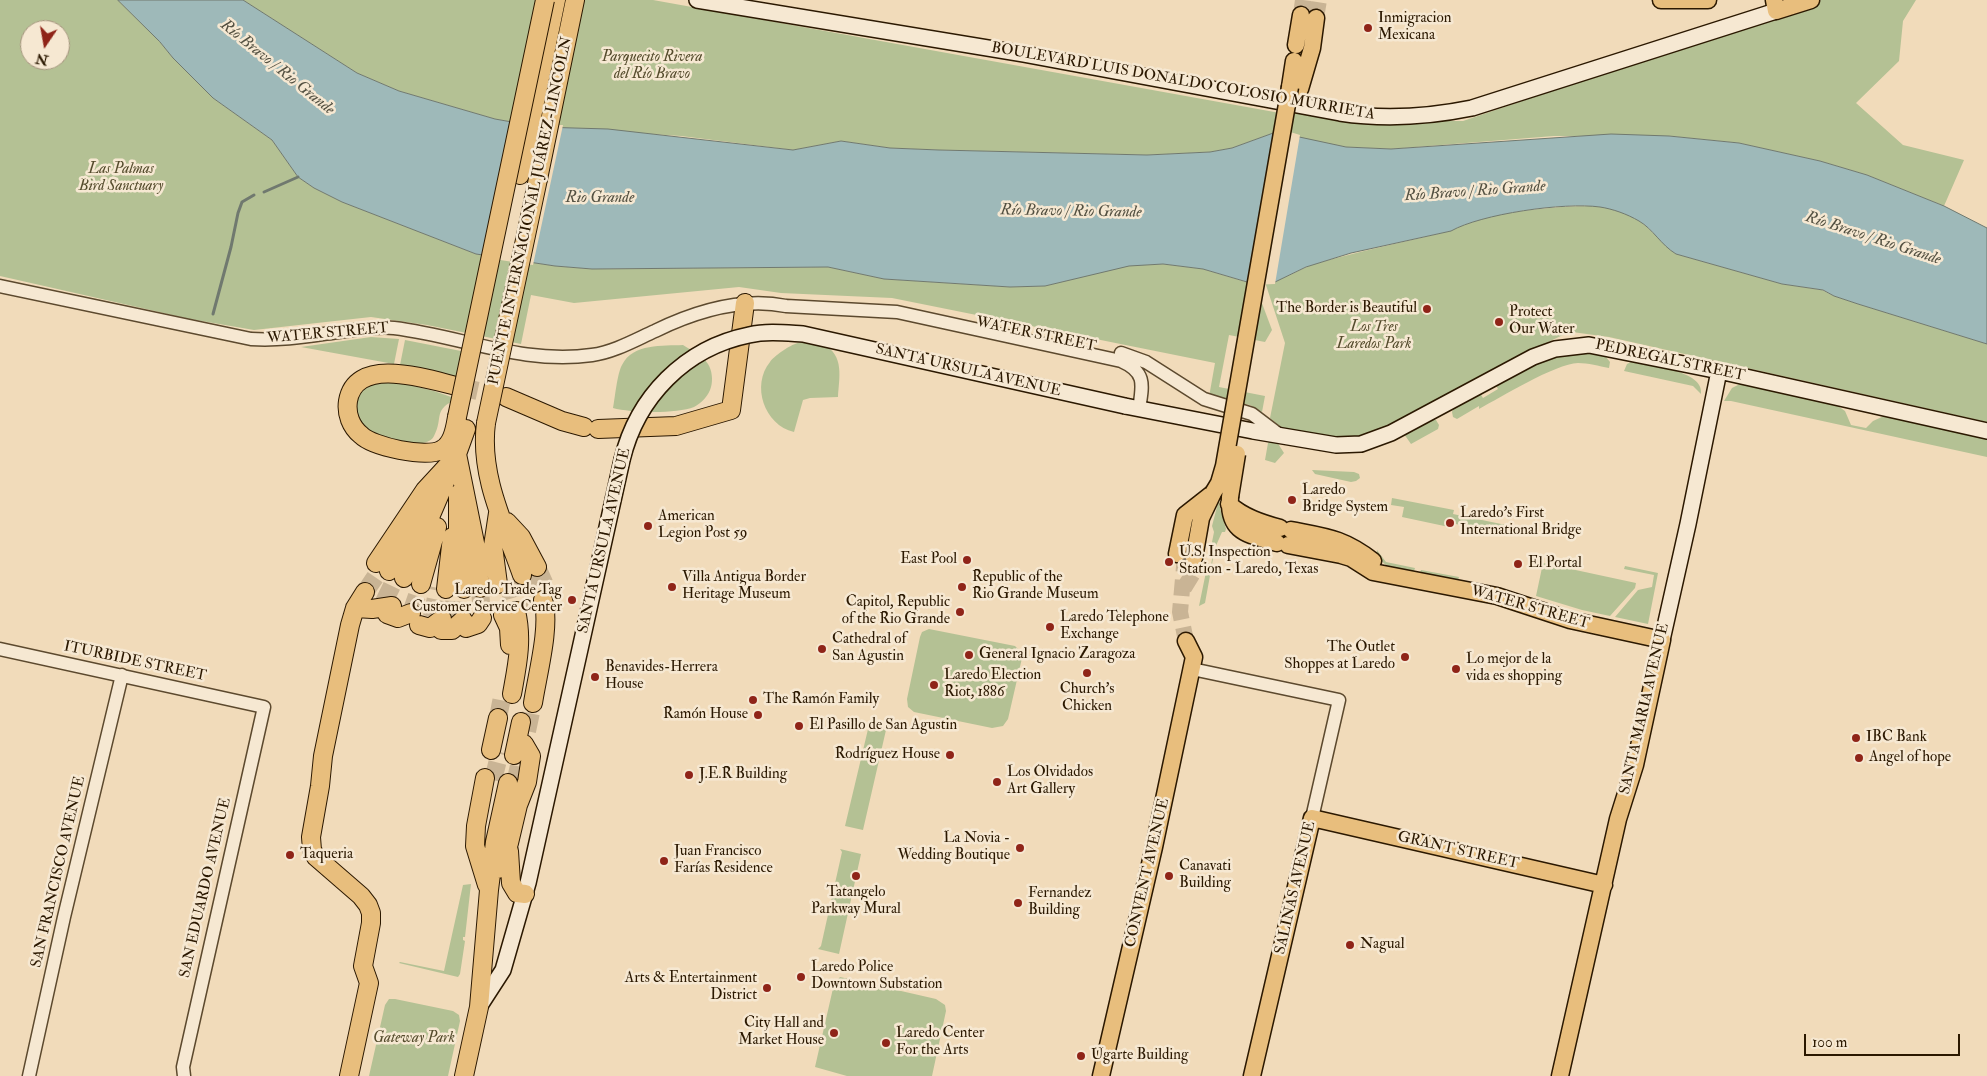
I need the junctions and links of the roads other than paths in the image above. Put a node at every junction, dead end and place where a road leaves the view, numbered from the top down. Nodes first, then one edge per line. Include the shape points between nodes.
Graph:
1 (545, 0) edge
2 (556, 0) edge
3 (575, 0) edge
4 (697, 0) edge
5 (1661, 0) edge
6 (1708, 0) edge
7 (1811, 0) edge
8 (1775, 6) edge
9 (1295, 88) junction
10 (0, 286) edge
11 (745, 303) junction
12 (770, 303) junction
13 (1719, 371) junction
14 (460, 387) tunnel mouth
15 (506, 398) tunnel mouth
16 (1132, 408) junction
17 (463, 418) junction
18 (1258, 427) junction
19 (1987, 430) edge
20 (1282, 436) joint
21 (457, 454) junction
22 (498, 512) junction
23 (1189, 557) tunnel mouth
24 (426, 581) junction
25 (510, 613) tunnel mouth
26 (419, 615) dead end
27 (1662, 640) junction
28 (1186, 641) tunnel mouth
29 (0, 650) edge
30 (1193, 663) junction
31 (122, 675) junction
32 (519, 697) junction
33 (264, 707) joint
34 (511, 738) dead end
35 (1312, 818) junction
36 (509, 843) junction
37 (1604, 885) junction
38 (489, 890) junction
39 (525, 894) junction
40 (479, 1006) junction
41 (29, 1076) edge
42 (184, 1076) edge
43 (350, 1076) edge
44 (464, 1076) edge
45 (1102, 1076) edge
46 (1252, 1076) edge
47 (1560, 1076) edge

1 - 17 highway, bridge
2 - 17 highway, PUENTE INTERNACIONAL JUÁREZ-LINCOLN
3 - 22 highway, PUENTE INTERNACIONAL JUÁREZ-LINCOLN, bridge via 486,423 486,465
4 - 8 main road, BOULEVARD LUIS DONALDO COLOSIO MURRIETA via 1033,55 1340,113 1399,118 1472,108
5 - 6 main road
7 - 8 main road
9 - 9 main road via 1312,48 1308,17 1295,53
9 - 23 main road, bridge via 1224,466 1219,483 1194,516
9 - 27 main road, WATER STREET, bridge via 1229,500 1233,522 1252,535 1284,536 1351,558 1374,572 1497,596 1570,620
10 - 11 street, WATER STREET via 251,339 274,340 394,328 540,357 594,355 619,348 689,316
11 - 12 street, WATER STREET
11 - 15 highway via 731,410 676,426 591,428 562,421
12 - 16 street, WATER STREET via 897,312 1120,361 1132,366 1142,378 1143,389
12 - 18 street, WATER STREET via 784,298 884,303 1113,351 1146,362 1204,399 1252,414
13 - 19 main road, PEDREGAL STREET
13 - 20 main road, PEDREGAL STREET via 1589,344 1573,345 1533,356 1391,433 1361,444 1336,445
13 - 27 main road, SANTA MARIA AVENUE
14 - 17 highway via 417,377 373,374 358,382 348,402 350,420 364,438 428,454 449,444
16 - 18 main road, SANTA URSULA AVENUE
16 - 39 main road, SANTA URSULA AVENUE, bridge via 803,334 750,335 720,344 672,372 652,394 635,421 625,447
17 - 21 highway
18 - 20 main road, SANTA URSULA AVENUE
21 - 24 highway
21 - 24 highway
21 - 24 highway via 438,555
21 - 24 highway via 458,559
21 - 24 highway via 476,548
22 - 22 highway via 498,545 519,576 516,540
25 - 32 highway via 510,661
26 - 43 highway via 355,608 323,756 311,837 312,850 325,867 361,896 368,905 371,923 363,966 369,983
27 - 37 main road, SANTA MARIA AVENUE via 1635,765 1618,820
28 - 30 main road
29 - 31 street, ITURBIDE STREET
30 - 35 street, SALINAS AVENUE via 1339,700
30 - 45 main road, CONVENT AVENUE
31 - 33 street, ITURBIDE STREET
31 - 41 street, SAN FRANCISCO AVENUE
32 - 32 highway via 542,642 546,608 543,600 537,642
33 - 42 street, SAN EDUARDO AVENUE via 183,1068
34 - 36 highway via 529,751 531,761
35 - 37 main road, GRANT STREET
35 - 46 main road, SALINAS AVENUE
36 - 38 highway
36 - 39 highway via 511,883 517,893
37 - 47 main road, SANTA MARIA AVENUE
38 - 38 highway, SANTA URSULA AVENUE via 495,842 500,781 476,826 475,846
38 - 40 highway, SANTA URSULA AVENUE
39 - 40 main road, SANTA URSULA AVENUE via 502,970
40 - 44 highway, SANTA URSULA AVENUE

